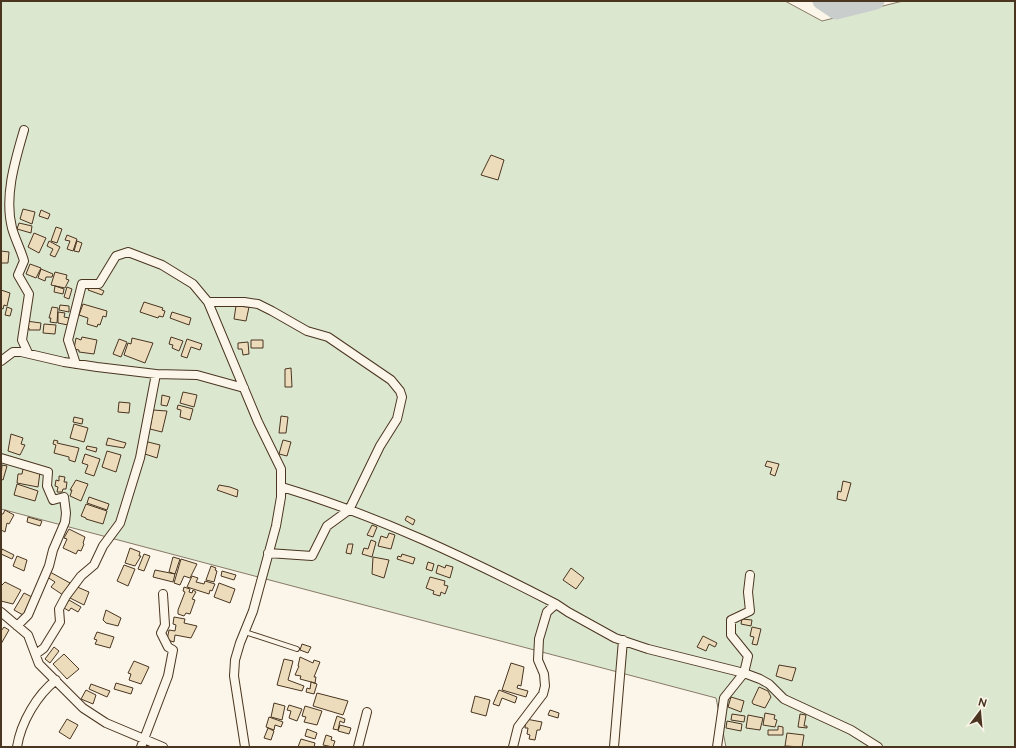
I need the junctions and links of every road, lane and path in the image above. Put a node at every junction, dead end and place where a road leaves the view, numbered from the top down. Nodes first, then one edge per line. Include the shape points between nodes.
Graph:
1 (24, 130) dead end
2 (1, 216) edge
3 (10, 216) junction
4 (208, 302) junction
5 (22, 340) junction
6 (13, 352) junction
7 (28, 353) junction
8 (1, 361) edge
9 (76, 364) junction
10 (156, 374) junction
11 (244, 388) junction
12 (1, 458) edge
13 (282, 487) junction
14 (349, 510) junction
15 (268, 553) junction
16 (750, 575) dead end
17 (163, 594) dead end
18 (556, 604) junction
19 (1, 612) edge
20 (17, 626) junction
21 (245, 632) junction
22 (623, 640) junction
23 (297, 649) dead end
24 (36, 654) junction
25 (744, 673) junction
26 (56, 680) junction
27 (368, 712) dead end
28 (142, 744) edge
29 (17, 747) edge
30 (163, 747) edge
31 (245, 747) edge
32 (358, 747) edge
33 (513, 747) edge
34 (614, 747) edge
35 (717, 747) edge
36 (878, 747) edge

1 - 3 street via 12,179
2 - 3 street
3 - 5 street via 24,260 18,275 29,294
4 - 9 street via 193,284 162,265 134,253 122,253 112,261 99,284 82,284 68,340
4 - 11 street
4 - 14 street via 258,304 307,331 328,337 396,385 402,397 397,419 380,446
5 - 6 street
5 - 7 street
6 - 7 street
6 - 8 street
7 - 9 street
9 - 10 street
10 - 11 street via 197,375
10 - 24 street via 140,458 120,523 103,546 94,565 80,576 66,596 59,609 60,622 44,648
11 - 13 street via 281,470
12 - 20 street via 48,472 47,486 53,500 64,497 66,506 64,522 49,566 28,615
13 - 14 street
13 - 15 street
14 - 15 street via 327,526 312,556
14 - 18 street via 428,541
15 - 21 street
16 - 25 street via 750,611 731,620 731,635 748,656
17 - 28 street via 165,625 161,633 166,644 173,650 168,676
18 - 22 street
18 - 33 street via 547,612 539,639 538,660 544,674 545,686 543,694 518,727
19 - 20 street
20 - 24 street via 28,635
21 - 23 lane
21 - 31 street via 234,667
22 - 25 street via 648,649
22 - 34 street
24 - 26 street via 39,664
25 - 35 street via 724,698
25 - 36 street via 765,681 784,699 851,730
26 - 28 street via 83,708
26 - 29 street via 46,688 34,706 20,732
27 - 32 street
28 - 30 street

